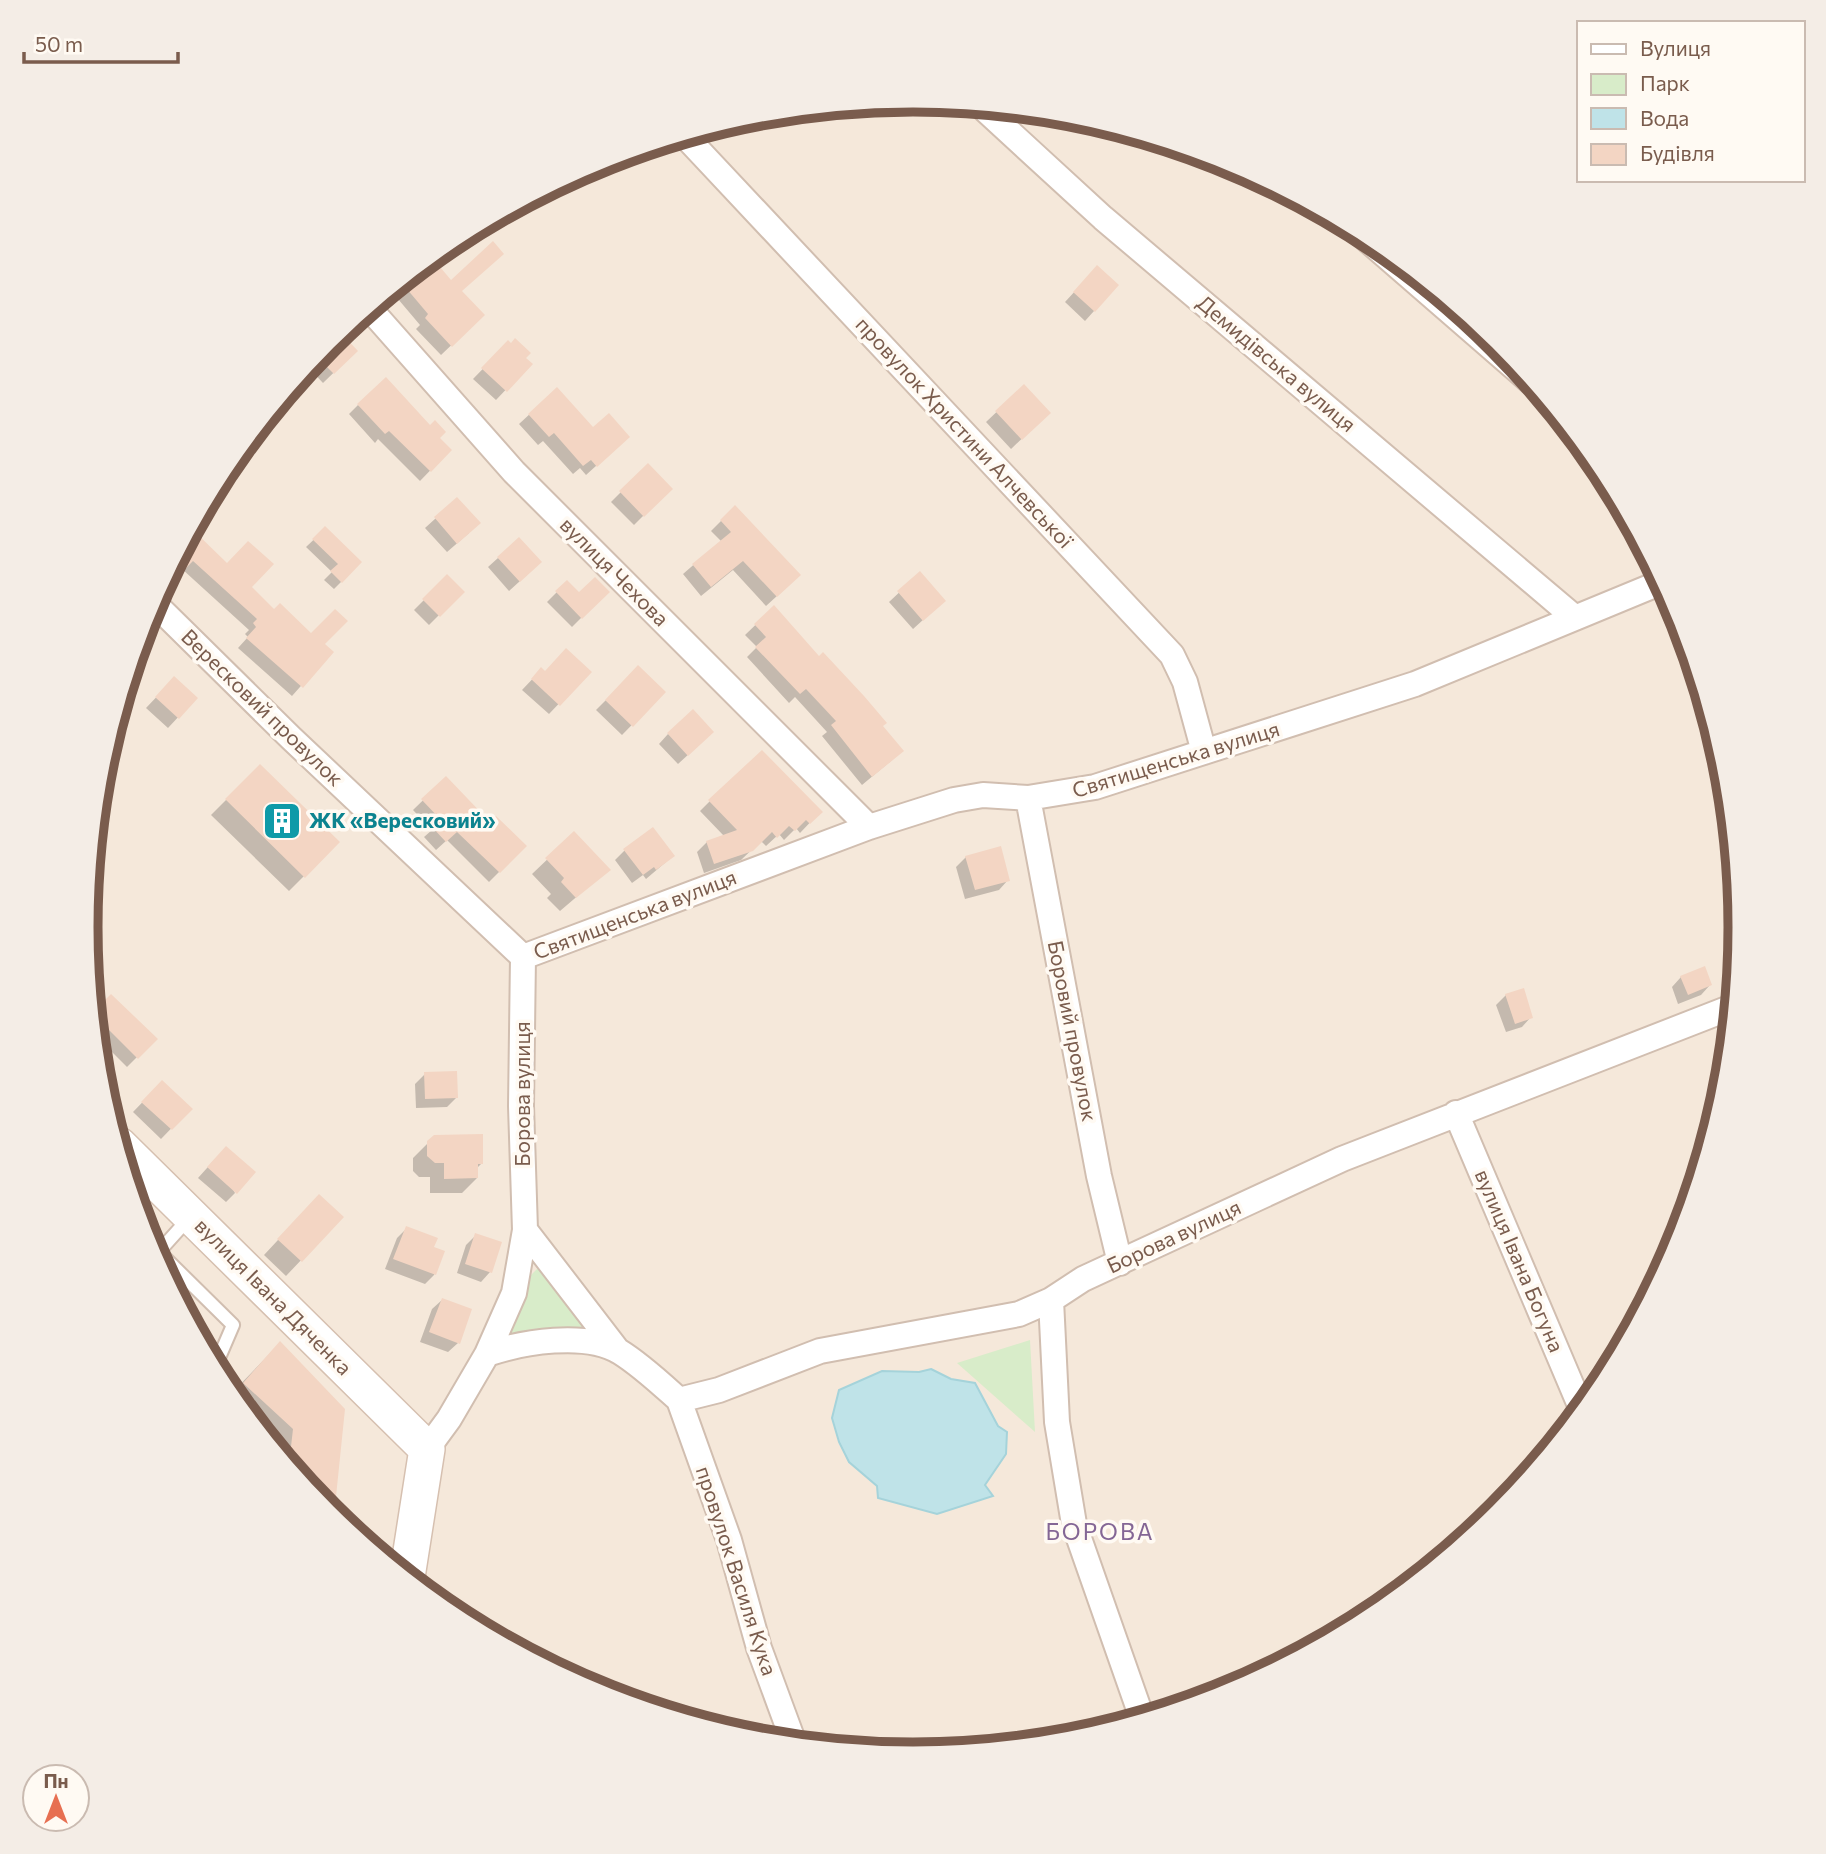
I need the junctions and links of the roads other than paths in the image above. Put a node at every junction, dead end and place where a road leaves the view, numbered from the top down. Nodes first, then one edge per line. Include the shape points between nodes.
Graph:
1 (992, 116) edge
2 (692, 143) edge
3 (375, 315) edge
4 (1653, 586) edge
5 (162, 610) edge
6 (1574, 617) junction
7 (1204, 752) junction
8 (1028, 798) junction
9 (869, 827) junction
10 (523, 957) junction
11 (1723, 1010) edge
12 (1456, 1113) junction
13 (132, 1158) edge
14 (191, 1216) junction
15 (525, 1230) junction
16 (164, 1247) edge
17 (1120, 1263) junction
18 (174, 1270) edge
19 (1051, 1300) junction
20 (618, 1350) junction
21 (487, 1354) junction
22 (220, 1355) edge
23 (1578, 1399) edge
24 (678, 1400) junction
25 (427, 1449) junction
26 (409, 1567) edge
27 (1139, 1710) edge
28 (790, 1732) edge

1 - 6 street, Демидівська вулиця via 1103,218
2 - 7 street, провулок Христини Алчевської via 1172,655 1185,682
3 - 9 street, вулиця Чехова via 514,472
4 - 6 street, Святищенська вулиця
5 - 10 street, Вересковий провулок via 318,765
6 - 7 street, Святищенська вулиця via 1415,684
7 - 8 street, Святищенська вулиця via 1095,787
8 - 9 street, Святищенська вулиця via 983,795 954,800
8 - 17 street, Боровий провулок via 1098,1176
9 - 10 street, Святищенська вулиця
10 - 15 street, Борова вулиця
11 - 12 street, Борова вулиця
12 - 17 street, Борова вулиця via 1342,1159
12 - 23 street, вулиця Івана Богуна
13 - 14 street, вулиця Івана Дяченка
14 - 16 lane
14 - 25 street, вулиця Івана Дяченка
15 - 20 street
15 - 21 street, Борова вулиця via 514,1293
17 - 19 street, Борова вулиця
18 - 22 lane via 233,1325
19 - 24 street, Борова вулиця via 1019,1314 820,1351 719,1390
19 - 27 street via 1057,1422 1074,1524
20 - 21 street via 559,1341 515,1345
20 - 24 street
21 - 25 street, Борова вулиця
24 - 28 street, провулок Василя Кука via 729,1540 758,1648
25 - 26 street, Борова вулиця

